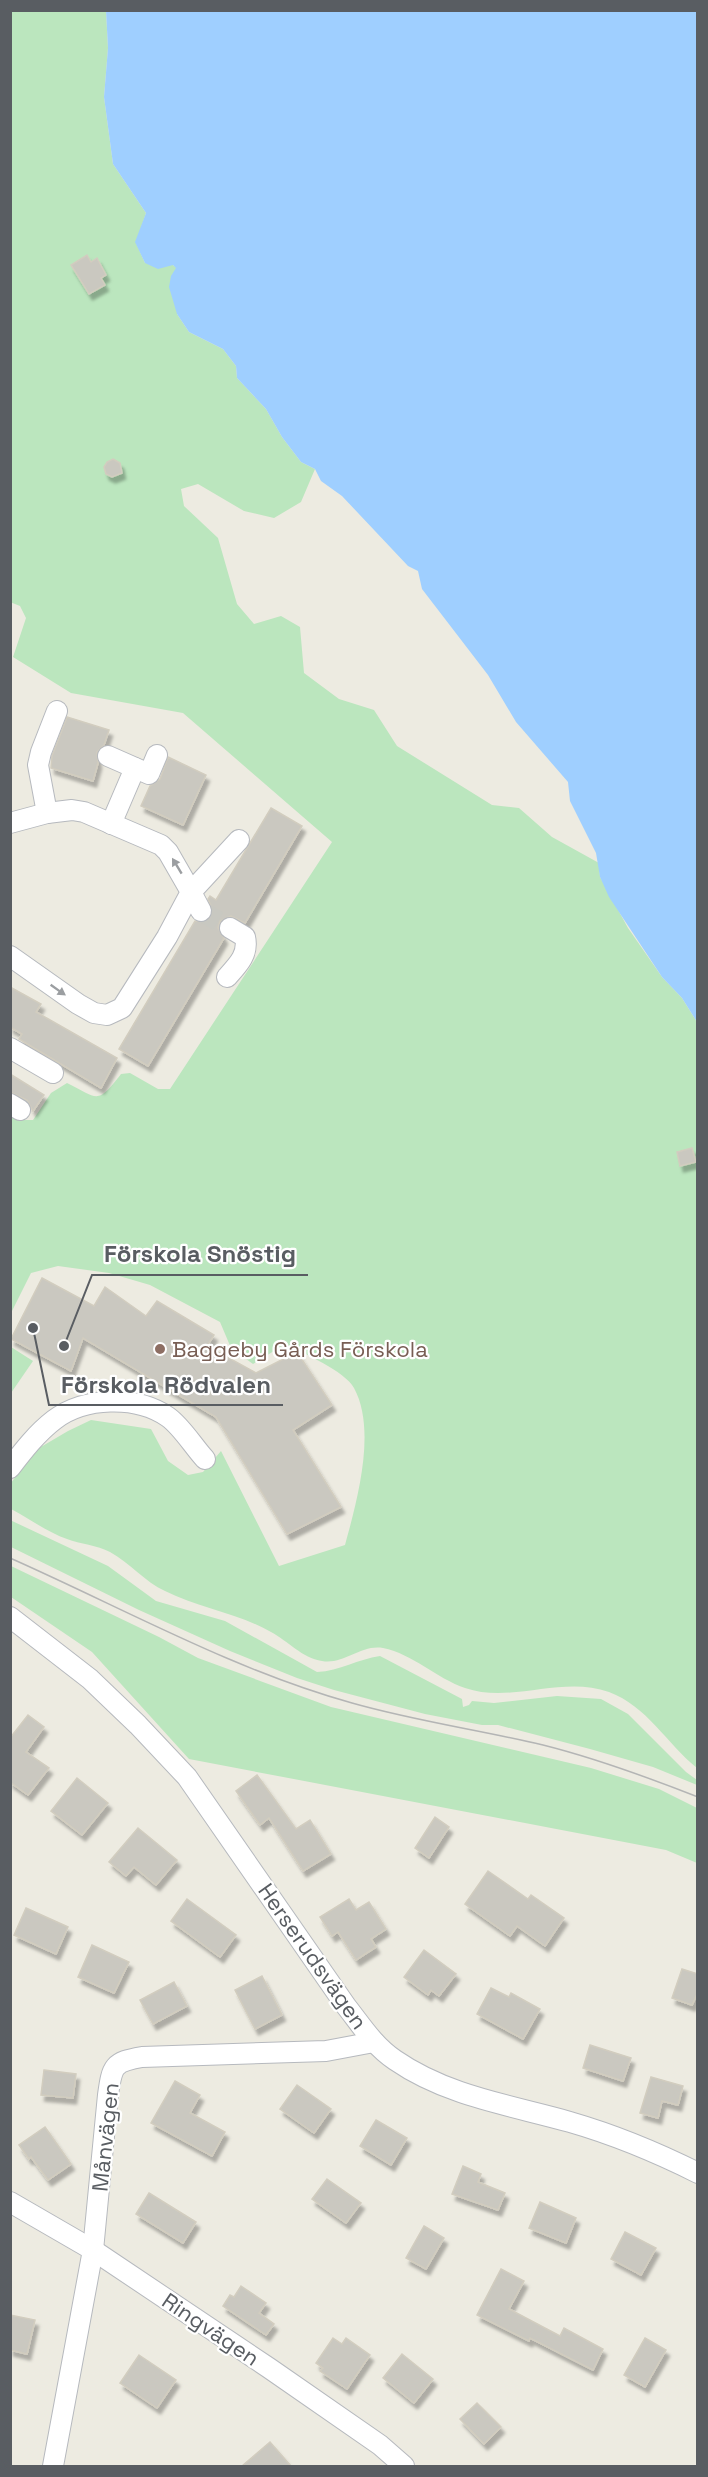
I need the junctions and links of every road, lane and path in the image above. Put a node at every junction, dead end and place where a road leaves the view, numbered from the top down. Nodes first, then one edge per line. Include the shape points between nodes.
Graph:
1 (57, 711) dead end
2 (157, 755) dead end
3 (108, 756) dead end
4 (135, 768) junction
5 (46, 813) junction
6 (10, 823) edge
7 (111, 824) junction
8 (239, 840) dead end
9 (191, 892) junction
10 (201, 911) tunnel mouth
11 (230, 928) tunnel mouth
12 (10, 956) edge
13 (227, 977) dead end
14 (10, 1048) edge
15 (53, 1073) dead end
16 (205, 1459) dead end
17 (10, 1468) edge
18 (10, 1617) edge
19 (374, 2042) junction
20 (698, 2173) edge
21 (10, 2202) edge
22 (93, 2250) junction
23 (53, 2466) edge
24 (404, 2466) edge

1 - 5 street via 38,765
2 - 4 street via 149,774
3 - 4 street
4 - 7 street
5 - 6 street
5 - 7 street via 84,812
9 -> 7 street via 168,852
8 - 9 street
9 - 10 street
12 -> 9 street via 78,1004 106,1015 122,1008
11 - 13 street via 245,937 247,946 240,963
14 - 15 street
16 - 17 street via 169,1418 130,1401 110,1401 87,1405 56,1418
18 - 19 street, Herserudsvägen via 90,1679 187,1777
19 - 20 street, Herserudsvägen via 392,2058 434,2083 613,2135
19 - 22 street, Månvägen via 326,2051 122,2061 112,2072 108,2095
21 - 22 street, Ringvägen
22 - 23 street, Månvägen
22 - 24 street, Ringvägen via 380,2445

